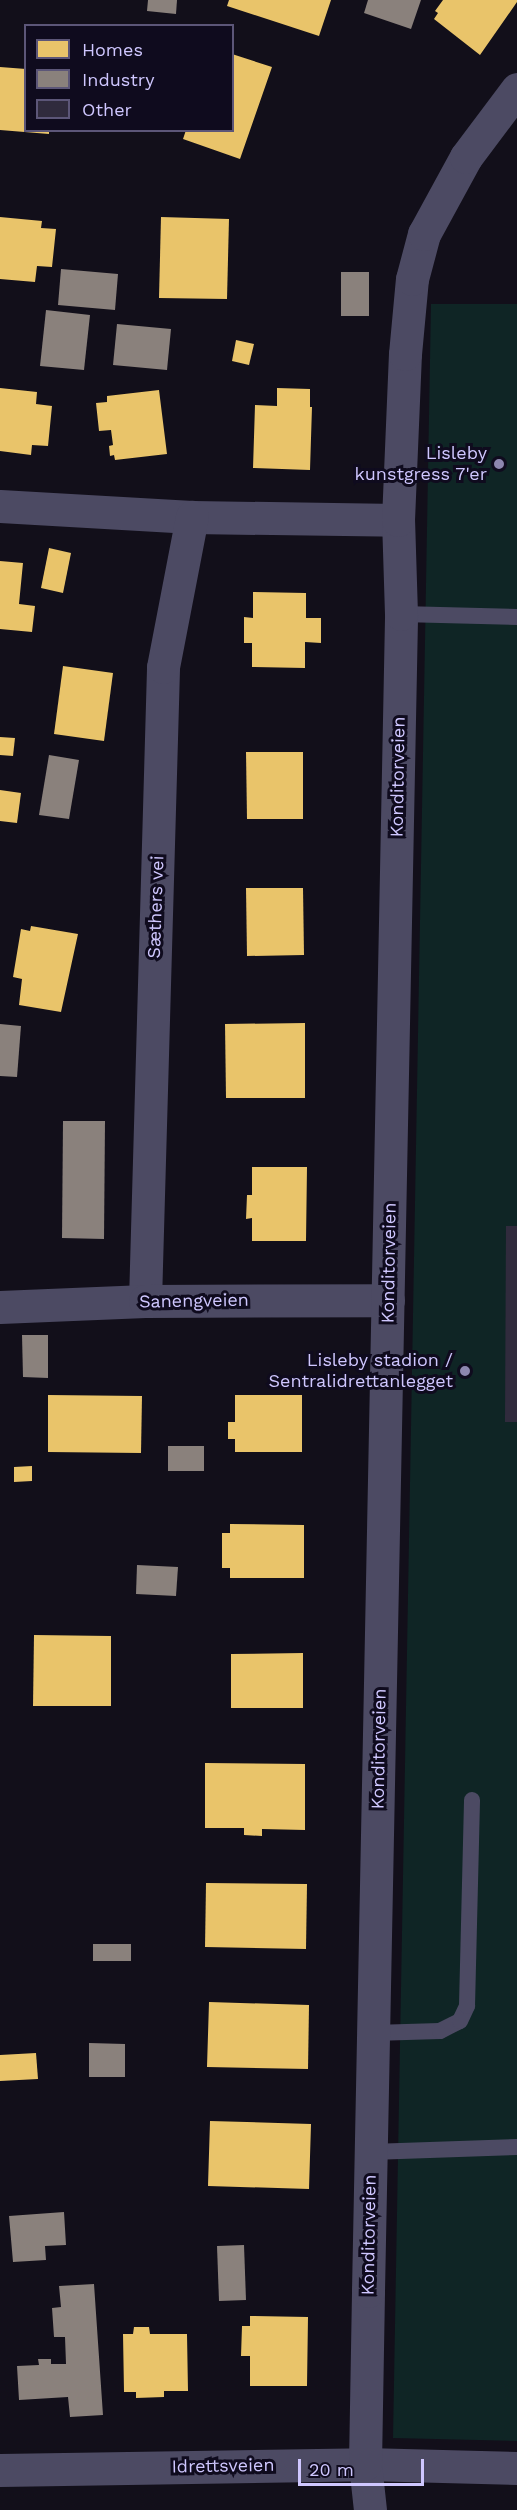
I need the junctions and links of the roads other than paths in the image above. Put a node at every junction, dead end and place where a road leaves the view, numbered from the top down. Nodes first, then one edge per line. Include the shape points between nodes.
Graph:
1 (517, 88) edge
2 (0, 506) edge
3 (192, 517) junction
4 (398, 520) junction
5 (401, 614) junction
6 (517, 617) edge
7 (388, 1300) junction
8 (145, 1301) junction
9 (0, 1307) edge
10 (472, 1800) dead end
11 (373, 2033) junction
12 (517, 2147) edge
13 (371, 2152) junction
14 (365, 2464) junction
15 (517, 2468) edge
16 (0, 2470) edge
17 (370, 2510) edge

1 - 4 street, Konditorveien via 466,157 424,234 412,279 405,354
2 - 3 street
3 - 4 street
3 - 8 street, Sæthers vei via 163,667
4 - 5 street, Konditorveien
5 - 6 lane
5 - 7 street, Konditorveien
7 - 8 street, Sanengveien
7 - 11 street, Konditorveien
8 - 9 street, Sanengveien
10 - 11 lane via 466,2006 460,2021 440,2031
11 - 13 street, Konditorveien
12 - 13 lane
13 - 14 street, Konditorveien
14 - 15 street, Idrettsveien
14 - 16 street, Idrettsveien
14 - 17 street, Konditorveien

